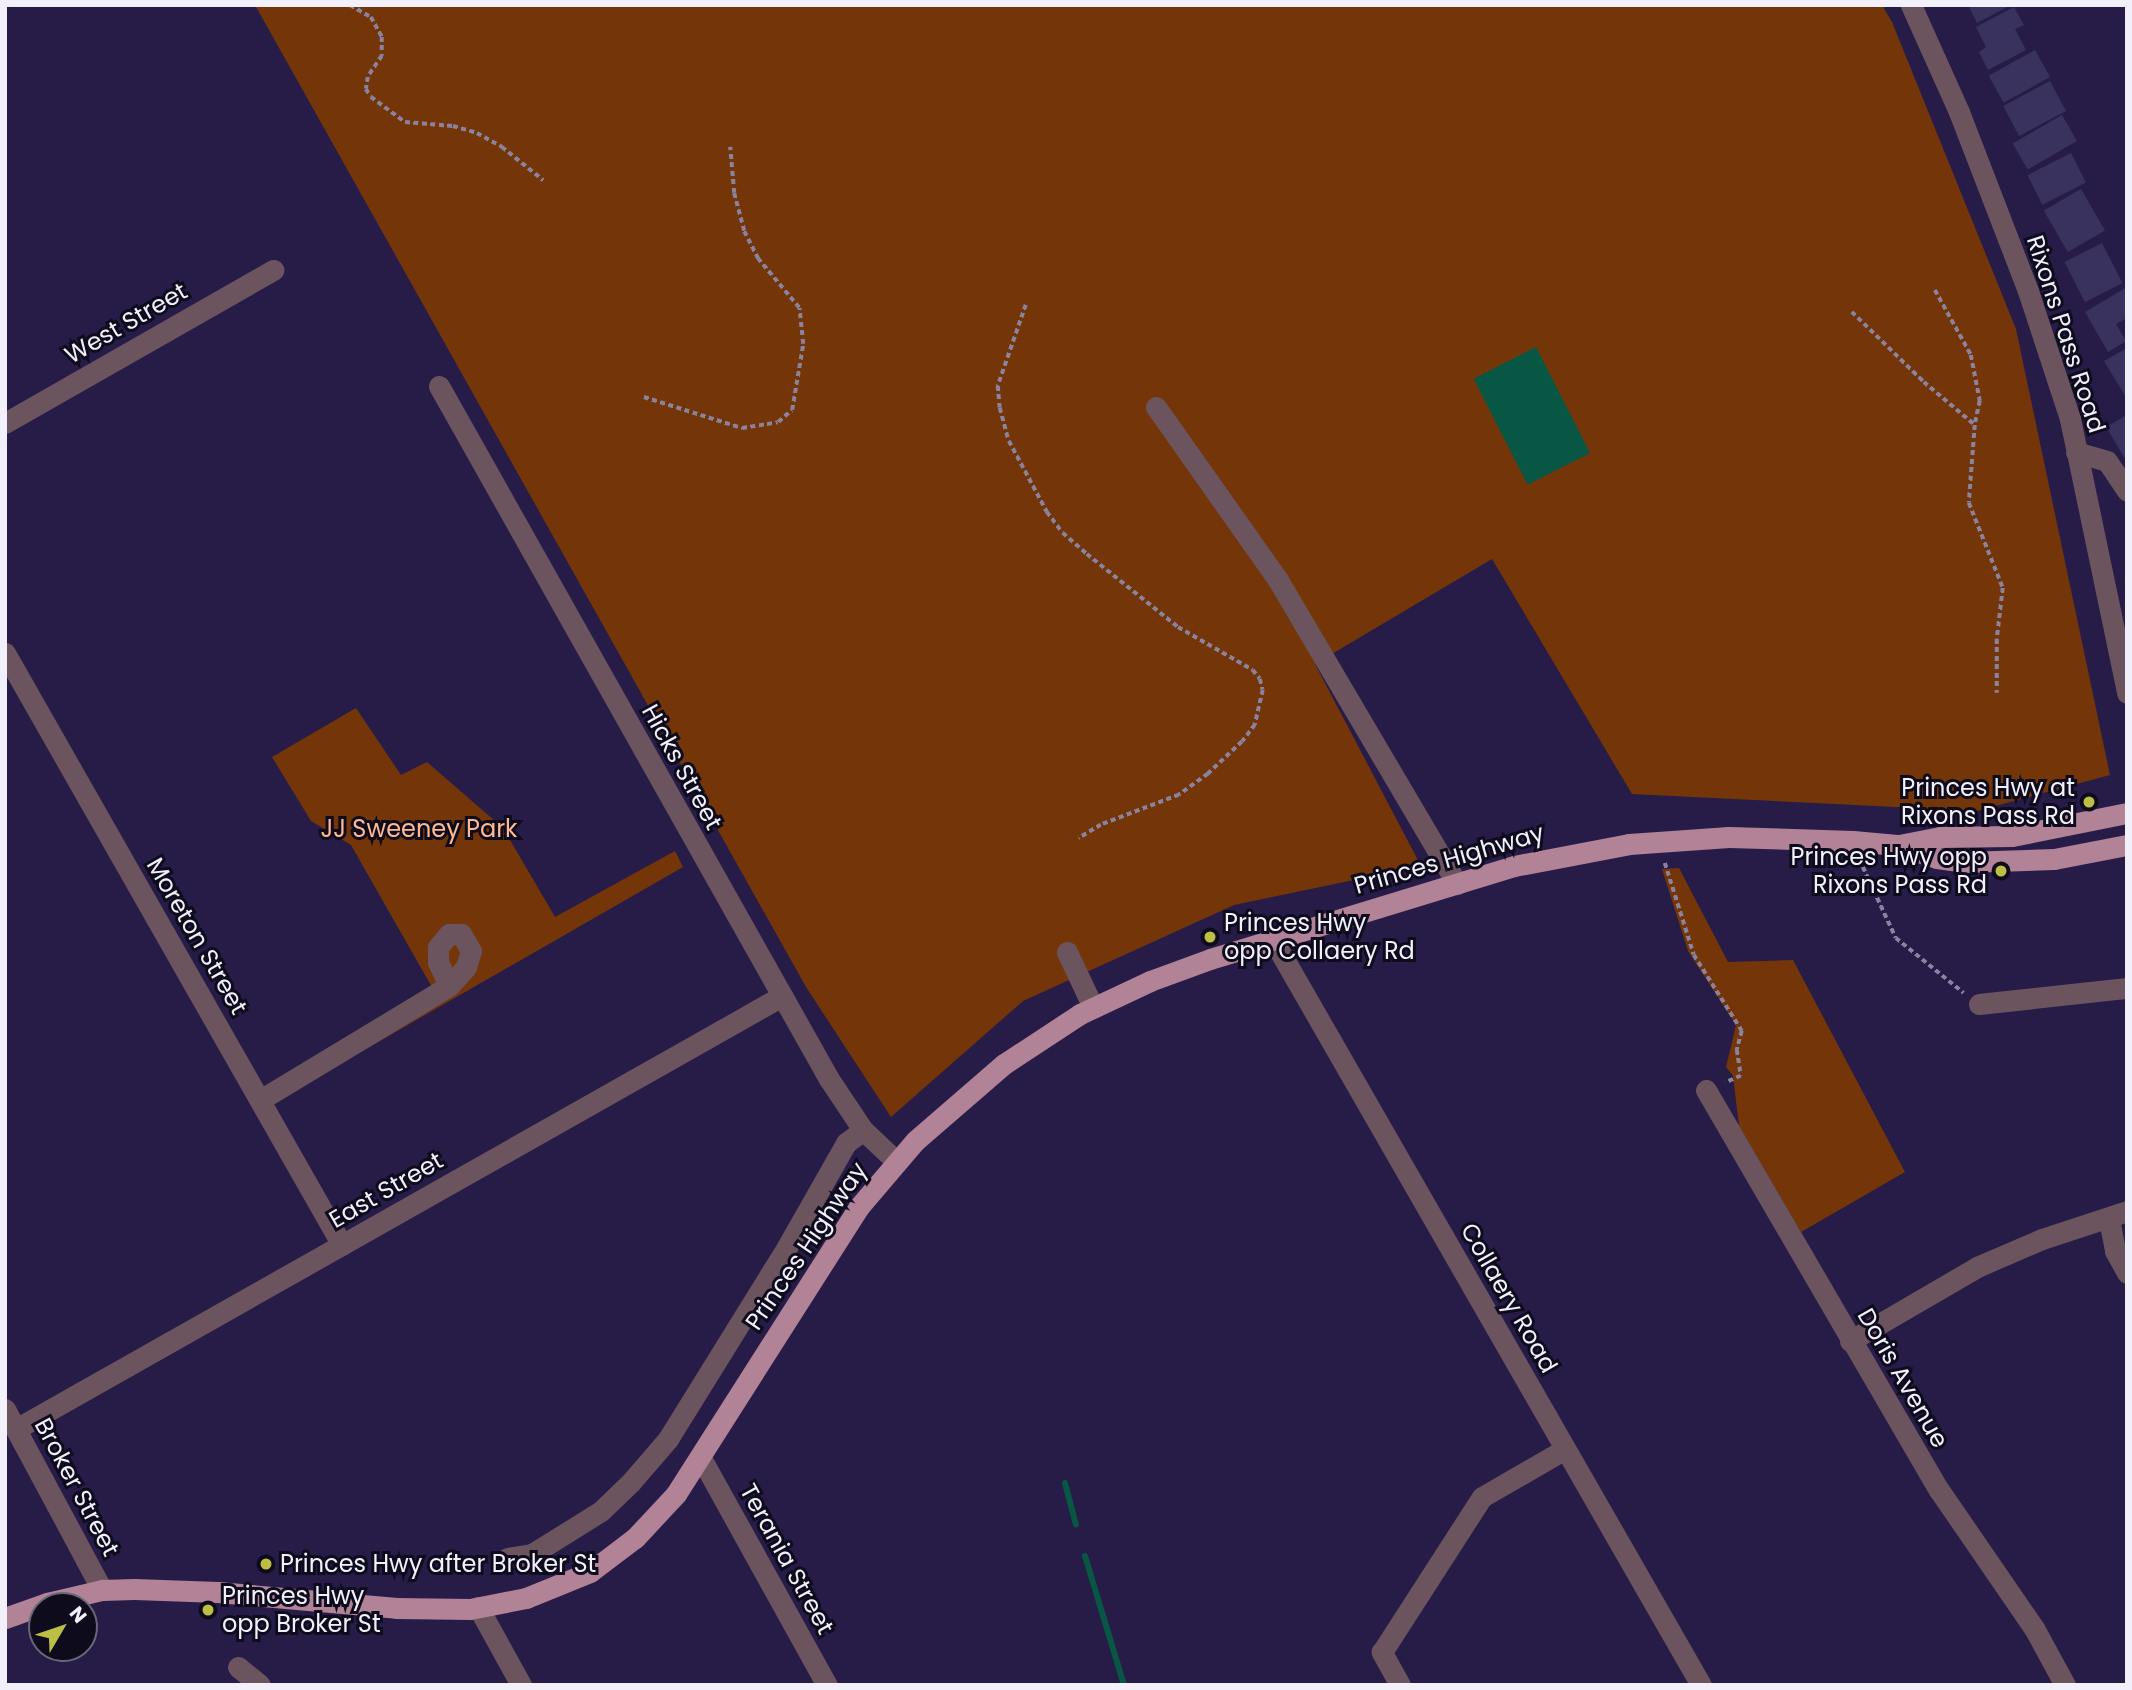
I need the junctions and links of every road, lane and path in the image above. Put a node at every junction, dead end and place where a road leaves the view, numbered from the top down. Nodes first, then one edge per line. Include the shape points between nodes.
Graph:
1 (350, 5) edge
2 (1910, 5) edge
3 (730, 147) dead end
4 (543, 180) dead end
5 (273, 270) dead end
6 (1935, 290) dead end
7 (1026, 304) dead end
8 (1852, 312) dead end
9 (439, 386) dead end
10 (644, 397) dead end
11 (1156, 407) dead end
12 (5, 423) edge
13 (1975, 425) junction
14 (2076, 452) junction
15 (2127, 491) edge
16 (2120, 621) edge
17 (5, 653) edge
18 (1997, 693) dead end
19 (2127, 693) edge
20 (2127, 813) edge
21 (1079, 838) dead end
22 (1897, 845) junction
23 (2127, 845) edge
24 (1665, 863) dead end
25 (1863, 866) dead end
26 (1457, 884) junction
27 (1272, 938) junction
28 (1067, 952) dead end
29 (449, 986) dead end
30 (2127, 988) edge
31 (782, 996) junction
32 (1979, 1004) joint
33 (1093, 1007) junction
34 (1706, 1090) joint
35 (260, 1100) junction
36 (863, 1130) junction
37 (896, 1161) junction
38 (2118, 1215) edge
39 (342, 1245) junction
40 (2127, 1273) edge
41 (1850, 1341) junction
42 (5, 1409) edge
43 (16, 1429) junction
44 (1565, 1449) junction
45 (701, 1458) junction
46 (507, 1558) dead end
47 (102, 1590) junction
48 (478, 1607) junction
49 (5, 1618) edge
50 (238, 1667) dead end
51 (260, 1685) edge
52 (521, 1685) edge
53 (827, 1685) edge
54 (1400, 1685) edge
55 (1701, 1685) edge
56 (2065, 1685) edge

1 - 4 path via 371,17 382,37 382,56 368,77 366,89 371,97 405,122 477,133
2 - 14 street, Rixons Pass Road via 1959,112 2028,291 2070,419
3 - 10 path via 734,193 744,231 758,258 799,308 803,344 792,410 778,422 742,428
5 - 12 street, West Street
6 - 13 path via 1971,355 1980,401
7 - 21 path via 998,386 1000,408 1009,441 1047,512 1063,533 1178,627 1253,670 1263,690 1255,725 1208,775 1179,795
8 - 13 path
9 - 31 street, Hicks Street
11 - 26 street via 1278,580
13 - 18 path via 1969,503 2003,588
14 - 15 street via 2107,461
14 - 16 street, Rixons Pass Road
16 - 19 street, Rixons Pass Road
17 - 35 street, Moreton Street
20 - 22 main road, Princes Highway via 2011,836 1940,837
22 - 23 main road, Princes Highway via 1966,862 2054,859
22 - 26 main road, Princes Highway via 1742,837 1650,842 1558,856
24 - 34 path via 1694,955 1742,1031 1737,1050 1741,1076
25 - 32 path via 1896,938
26 - 27 main road, Princes Highway
27 - 33 main road, Princes Highway via 1150,981
27 - 44 street, Collaery Road
28 - 33 street
29 - 35 street
30 - 32 street
31 - 36 street, Hicks Street
31 - 39 street, East Street
33 - 37 main road, Princes Highway via 1004,1064
34 - 41 street, Doris Avenue
35 - 39 street, Moreton Street
36 - 37 street, Hicks Street
36 - 46 street via 846,1143 668,1438 601,1511 532,1554
37 - 45 main road, Princes Highway via 858,1208
38 - 40 street via 2115,1251
38 - 41 street via 2042,1239 1977,1267
39 - 43 street, East Street
41 - 56 street, Doris Avenue via 1939,1490 2034,1628
42 - 43 street, Broker Street
43 - 47 street, Broker Street
44 - 54 street via 1482,1497 1382,1652
44 - 55 street, Collaery Road
45 - 48 main road, Princes Highway via 649,1524 601,1564 547,1592
45 - 53 street, Terania Street
47 - 48 main road, Princes Highway via 191,1590 431,1610
47 - 49 main road, Princes Highway
48 - 52 street
50 - 51 street

